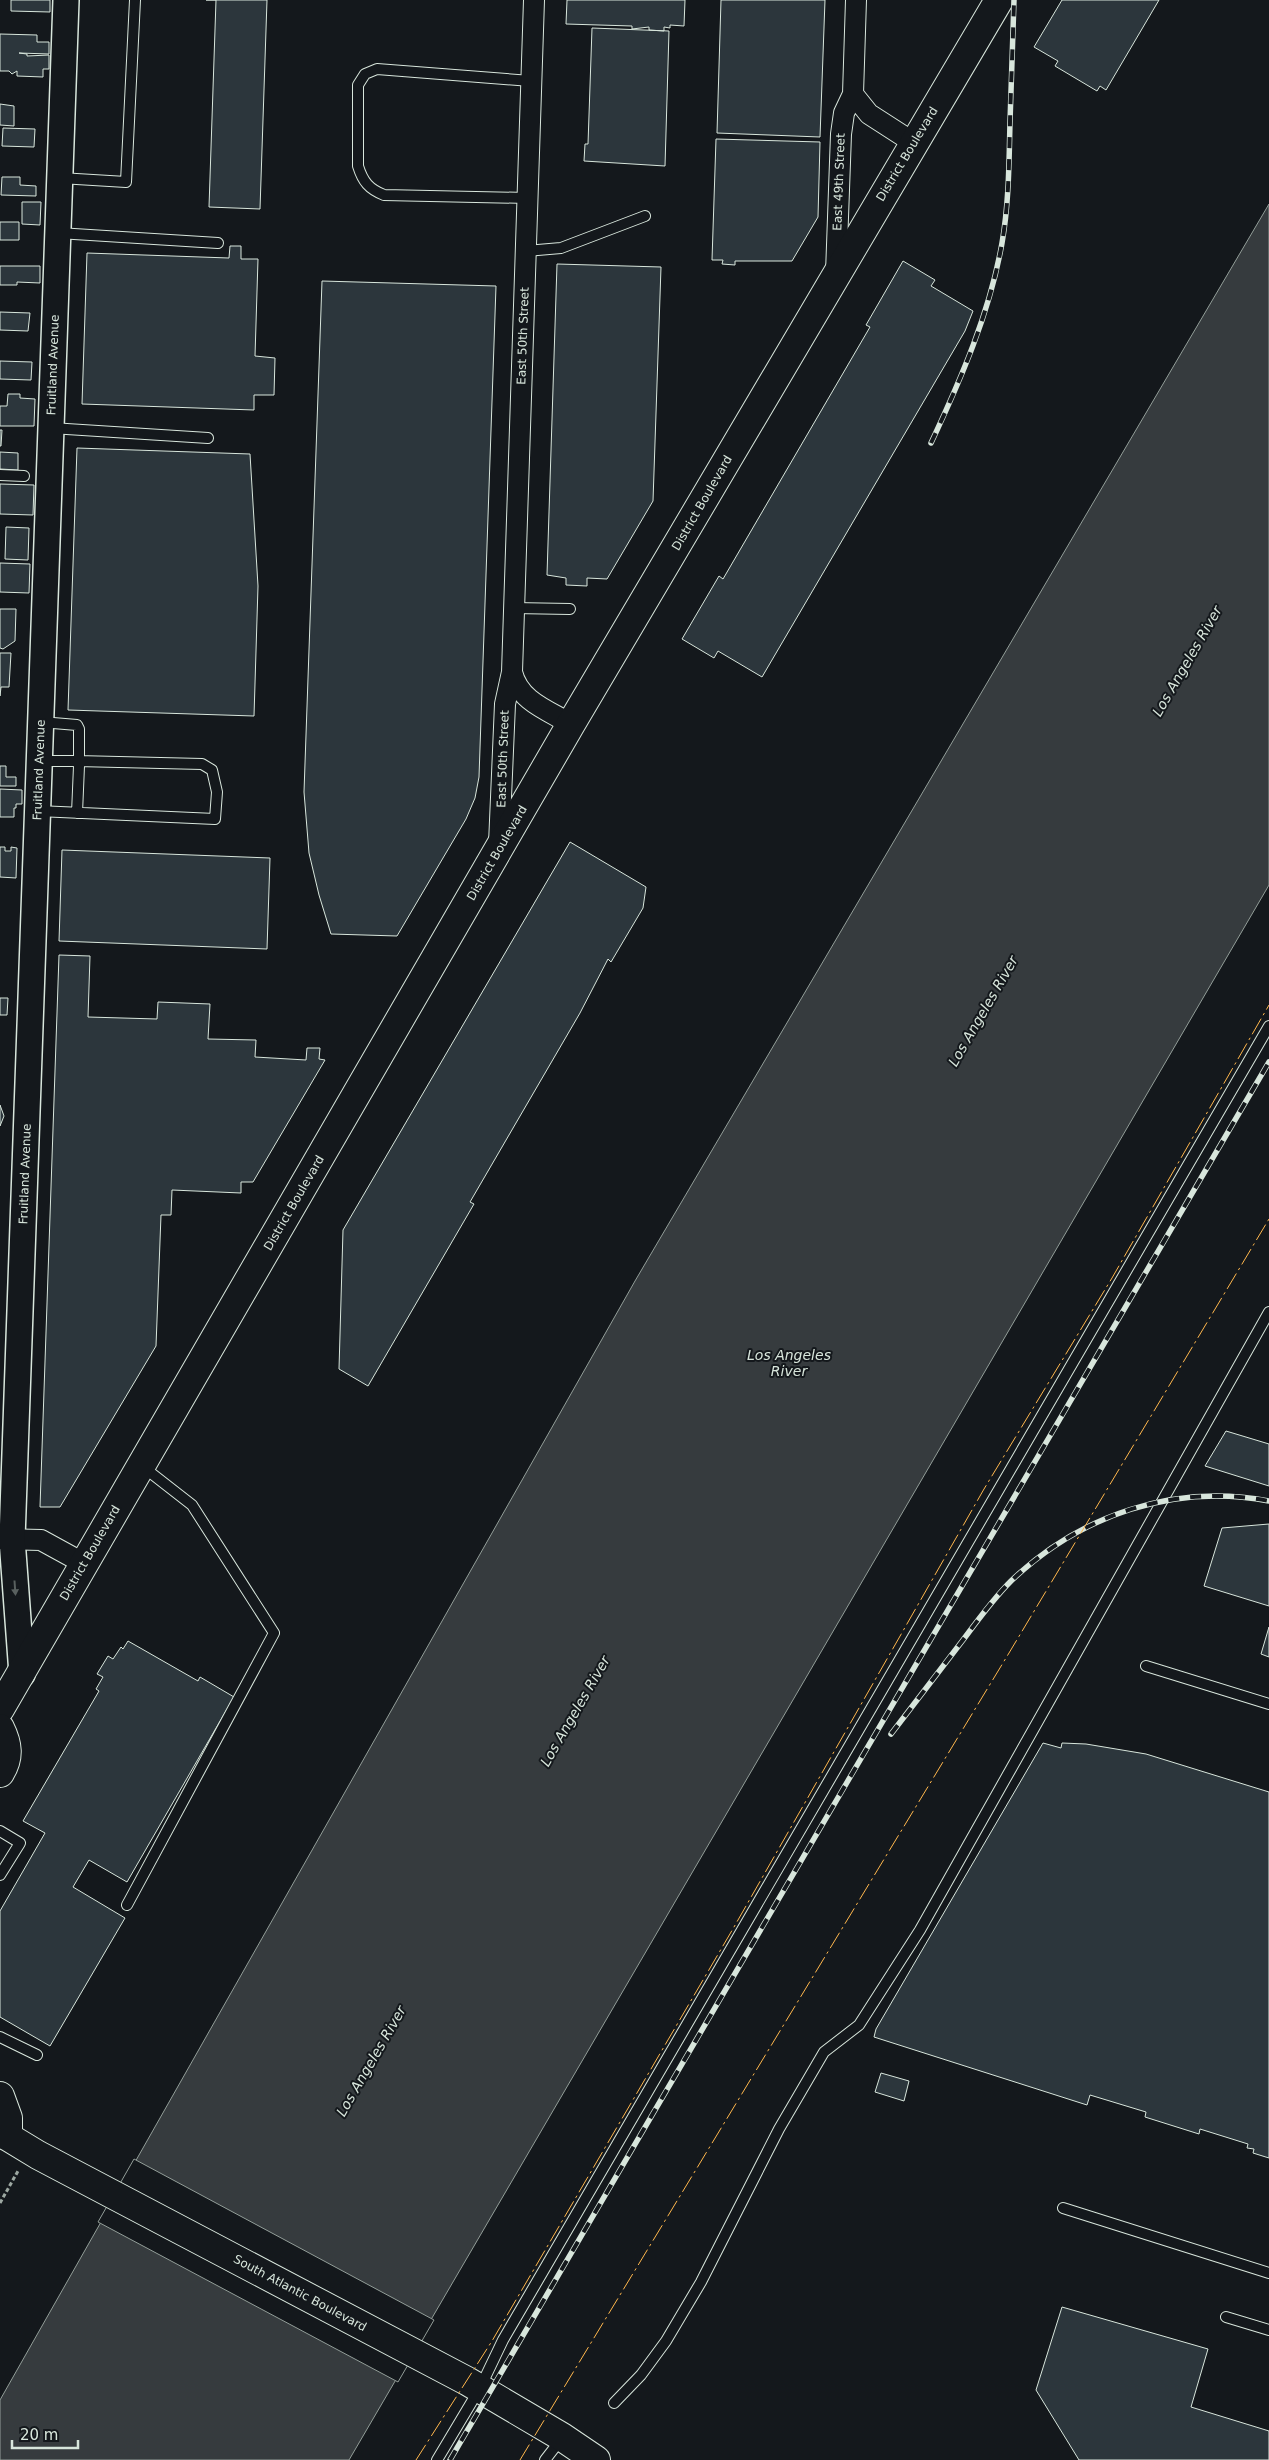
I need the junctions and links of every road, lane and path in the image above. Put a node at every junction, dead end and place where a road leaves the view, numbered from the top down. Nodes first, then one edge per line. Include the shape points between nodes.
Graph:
1 (66, 0) edge
2 (135, 0) edge
3 (534, 0) edge
4 (856, 0) edge
5 (999, 0) edge
6 (531, 81) junction
7 (853, 94) junction
8 (914, 143) junction
9 (60, 178) junction
10 (527, 198) junction
11 (644, 216) dead end
12 (58, 233) junction
13 (218, 243) dead end
14 (526, 250) junction
15 (836, 273) junction
16 (51, 428) junction
17 (208, 438) dead end
18 (0, 475) edge
19 (24, 476) dead end
20 (514, 608) junction
21 (570, 609) dead end
22 (512, 672) junction
23 (41, 722) junction
24 (571, 724) junction
25 (40, 761) junction
26 (77, 761) junction
27 (38, 811) junction
28 (77, 813) junction
29 (499, 847) junction
30 (1269, 1026) edge
31 (1269, 1312) edge
32 (142, 1465) junction
33 (6, 1539) edge
34 (83, 1563) junction
35 (1146, 1666) dead end
36 (22, 1674) junction
37 (1269, 1704) edge
38 (0, 1708) edge
39 (0, 1728) edge
40 (0, 1773) edge
41 (0, 1831) edge
42 (0, 1875) edge
43 (127, 1905) dead end
44 (0, 2037) edge
45 (37, 2055) dead end
46 (0, 2096) edge
47 (19, 2144) edge
48 (0, 2203) edge
49 (1063, 2208) dead end
50 (1269, 2273) edge
51 (1226, 2317) dead end
52 (1269, 2330) edge
53 (474, 2384) junction
54 (614, 2403) dead end
55 (562, 2437) junction
56 (437, 2460) edge
57 (545, 2460) edge
58 (596, 2460) edge

1 - 9 street, Fruitland Avenue
2 - 9 lane via 126,182
3 - 6 street, East 50th Street
4 - 7 street, East 49th Street
5 - 8 main road, District Boulevard
6 - 10 street, East 50th Street
6 - 10 lane via 376,69 365,74 358,85 358,166 362,179 371,190 384,195
7 - 8 street via 869,114
7 - 15 street, East 49th Street via 842,123
8 - 15 main road, District Boulevard
9 - 12 street, Fruitland Avenue
10 - 14 street, East 50th Street
11 - 14 lane via 562,248
12 - 13 lane
12 - 16 street, Fruitland Avenue
14 - 20 street, East 50th Street
15 - 24 main road, District Boulevard
16 - 17 lane
16 - 23 street, Fruitland Avenue
18 - 19 lane
20 - 21 lane
20 - 22 street, East 50th Street
22 - 24 street, East 50th Street via 526,698
22 - 29 street, East 50th Street via 505,704
23 - 25 street, Fruitland Avenue
23 - 26 lane via 77,725
24 - 29 main road, District Boulevard
25 - 26 lane
25 - 27 street, Fruitland Avenue
26 - 28 lane
26 - 28 lane via 202,764 212,770 217,792 215,819
27 - 28 lane
27 - 33 street, Fruitland Avenue
29 - 32 main road, District Boulevard
30 - 53 lane via 503,2340
31 - 54 lane via 920,1930 859,2025 824,2052 779,2128 701,2282 666,2341 642,2375
32 - 34 main road, District Boulevard
32 - 43 lane via 192,1505 274,1633
33 - 34 street via 41,1540
33 -> 36 street, Fruitland Avenue
34 - 36 main road, District Boulevard
35 - 37 lane
36 - 38 main road, District Boulevard
39 - 40 main road via 8,1752
41 - 42 lane via 20,1843
44 - 45 lane
46 - 47 main road
47 - 48 path
47 - 53 main road, South Atlantic Boulevard
49 - 50 lane
51 - 52 lane
53 - 55 main road, South Atlantic Boulevard
53 - 56 lane
55 - 57 lane
55 - 58 main road, South Atlantic Boulevard

